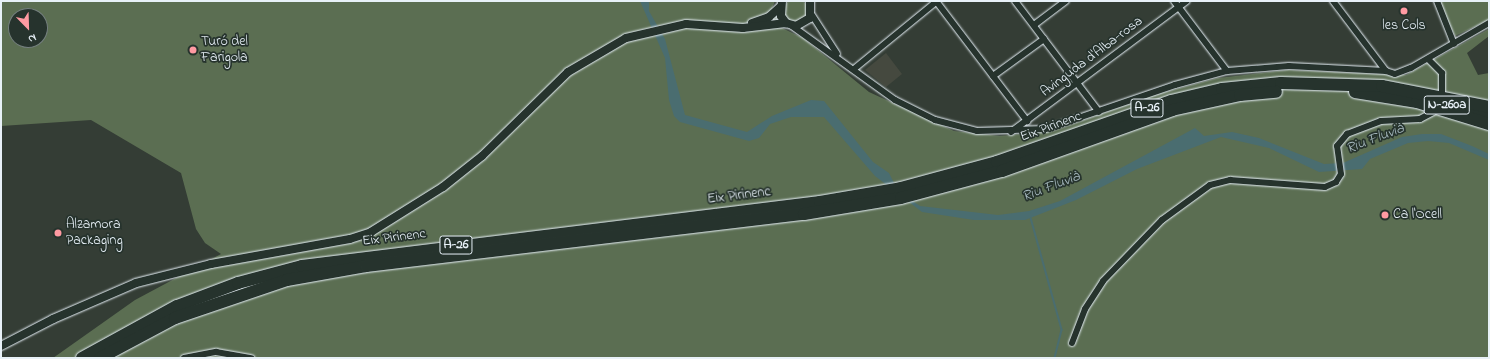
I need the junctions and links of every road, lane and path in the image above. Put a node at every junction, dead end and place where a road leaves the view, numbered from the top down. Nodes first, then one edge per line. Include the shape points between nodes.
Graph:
1 (810, 1) edge
2 (936, 1) edge
3 (1015, 1) edge
4 (1066, 1) edge
5 (1174, 1) edge
6 (1187, 1) edge
7 (1333, 1) edge
8 (1437, 1) edge
9 (781, 4) edge
10 (1179, 7) junction
11 (812, 15) junction
12 (1489, 23) edge
13 (789, 24) junction
14 (1034, 25) junction
15 (723, 26) junction
16 (1044, 39) junction
17 (1454, 44) junction
18 (839, 57) junction
19 (1428, 59) junction
20 (854, 69) junction
21 (1227, 71) junction
22 (1386, 71) junction
23 (993, 76) junction
24 (1077, 83) junction
25 (1367, 89) junction
26 (1442, 92) dead end
27 (1405, 94) joint
28 (1489, 107) edge
29 (1435, 111) dead end
30 (1099, 112) junction
31 (1489, 116) edge
32 (1027, 121) junction
33 (1489, 124) edge
34 (1011, 132) junction
35 (1072, 343) dead end
36 (123, 344) junction
37 (1, 346) edge
38 (82, 358) edge
39 (100, 358) edge
40 (105, 358) edge
41 (184, 358) edge
42 (251, 358) edge

1 - 11 street
2 - 20 street
2 - 23 street
3 - 14 street
4 - 14 street
5 - 10 street
6 - 10 street, Avinguda d'Alba-rosa
7 - 22 street
8 - 17 street
9 - 13 street
9 - 15 street via 760,21
10 - 21 street
10 - 24 street, Avinguda d'Alba-rosa
11 - 13 street via 804,24
11 - 18 street
12 - 17 street
13 - 15 street via 743,28
13 - 18 street
14 - 16 street
15 - 37 street via 699,24 647,31 601,49 556,82 501,138 443,187 371,232 350,239 211,264 136,283 53,319
16 - 23 street
16 - 24 street
17 - 19 street
18 - 20 street
19 - 22 street via 1395,74
19 - 26 street via 1442,73
20 - 34 street via 895,100 935,120 977,131
21 - 22 street via 1289,66
21 - 30 street via 1175,85
23 - 32 street
24 - 30 street
24 - 32 street, Avinguda d'Alba-rosa
25 - 27 main road, Eix Pirinenc / A-26
25 - 28 highway via 1400,88
25 - 33 highway
25 - 36 highway, Eix Pirinenc / A-26 via 1289,91 1200,103 944,188 859,206 324,272 237,294 175,318
25 - 38 highway, Eix Pirinenc / A-26 via 1280,83 1198,94 935,180 849,197 302,266 238,283 183,304
27 - 31 main road, Eix Pirinenc / N-260a
29 - 35 street via 1420,119 1381,121 1347,134 1337,146 1341,174 1336,182 1325,187 1230,180 1210,185 1162,220 1104,281 1085,309
30 - 34 street via 1046,129
32 - 34 street, Avinguda d'Alba-rosa
36 - 39 highway, Eix Pirinenc / A-26
36 - 40 highway
41 - 42 street via 216,352

